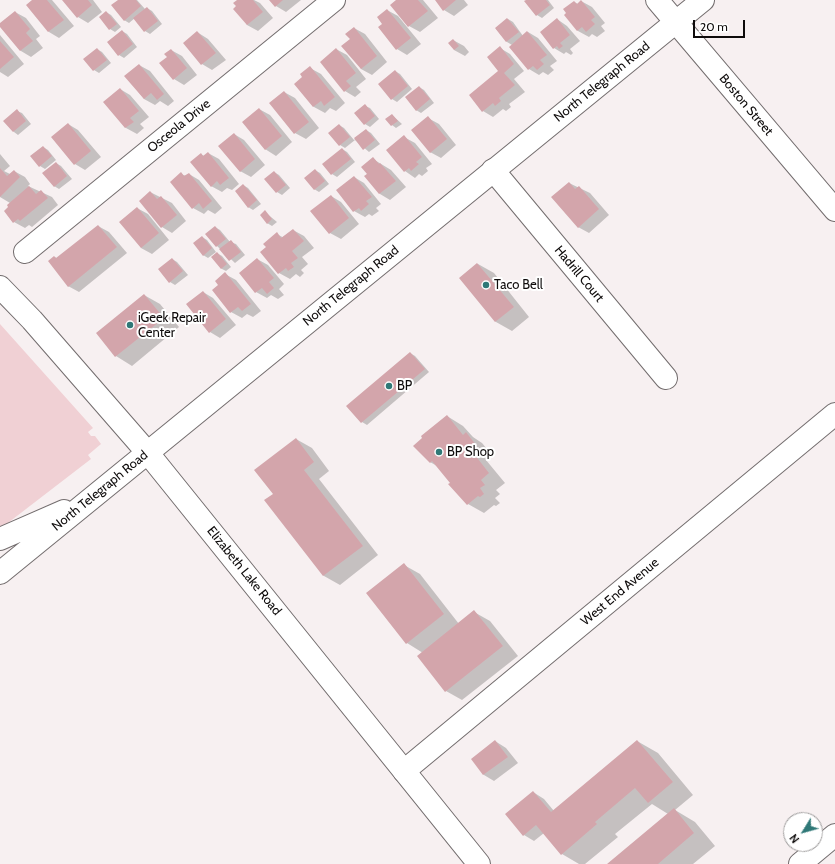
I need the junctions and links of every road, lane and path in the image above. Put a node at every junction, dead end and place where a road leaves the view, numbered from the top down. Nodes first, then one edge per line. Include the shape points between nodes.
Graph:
1 (334, 0) edge
2 (657, 0) edge
3 (703, 0) edge
4 (676, 22) junction
5 (493, 170) junction
6 (835, 210) edge
7 (25, 252) dead end
8 (0, 287) edge
9 (666, 378) dead end
10 (835, 414) edge
11 (147, 452) junction
12 (89, 500) junction
13 (0, 539) edge
14 (0, 574) edge
15 (404, 771) junction
16 (835, 835) edge
17 (808, 862) edge
18 (479, 864) edge

1 - 7 main road, Osceola Drive
2 - 4 main road, Boston Street
3 - 4 main road, North Telegraph Road
4 - 5 main road, North Telegraph Road
4 - 6 main road, Boston Street
5 - 9 main road, Hadrill Court
5 - 11 main road, North Telegraph Road
8 - 11 main road, Elizabeth Lake Road via 49,338
10 - 15 main road, West End Avenue
11 - 12 main road, North Telegraph Road
11 - 15 main road, Elizabeth Lake Road
12 - 13 main road
12 - 14 main road, North Telegraph Road
15 - 18 main road, Elizabeth Lake Road
16 - 17 main road

